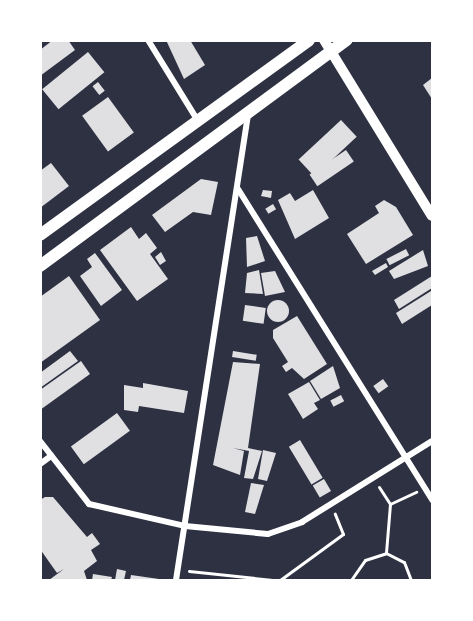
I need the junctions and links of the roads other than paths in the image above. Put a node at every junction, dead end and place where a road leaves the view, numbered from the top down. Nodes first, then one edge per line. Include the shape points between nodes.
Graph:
1 (148, 40) edge
2 (309, 40) edge
3 (324, 40) edge
4 (347, 40) edge
5 (331, 52) junction
6 (248, 113) junction
7 (198, 121) junction
8 (237, 188) junction
9 (432, 216) edge
10 (40, 235) edge
11 (40, 266) edge
12 (40, 441) edge
13 (432, 441) edge
14 (51, 456) junction
15 (406, 458) junction
16 (40, 464) edge
17 (432, 500) edge
18 (185, 526) junction
19 (176, 580) edge

1 - 7 street
2 - 7 main road
3 - 5 street
4 - 5 main road
5 - 6 main road
5 - 9 street
6 - 8 street
6 - 11 main road
7 - 10 main road
8 - 15 street
8 - 18 street
12 - 14 street
13 - 15 street
14 - 16 street
14 - 18 street via 89,504
15 - 17 street
15 - 18 street via 279,532
18 - 19 street

